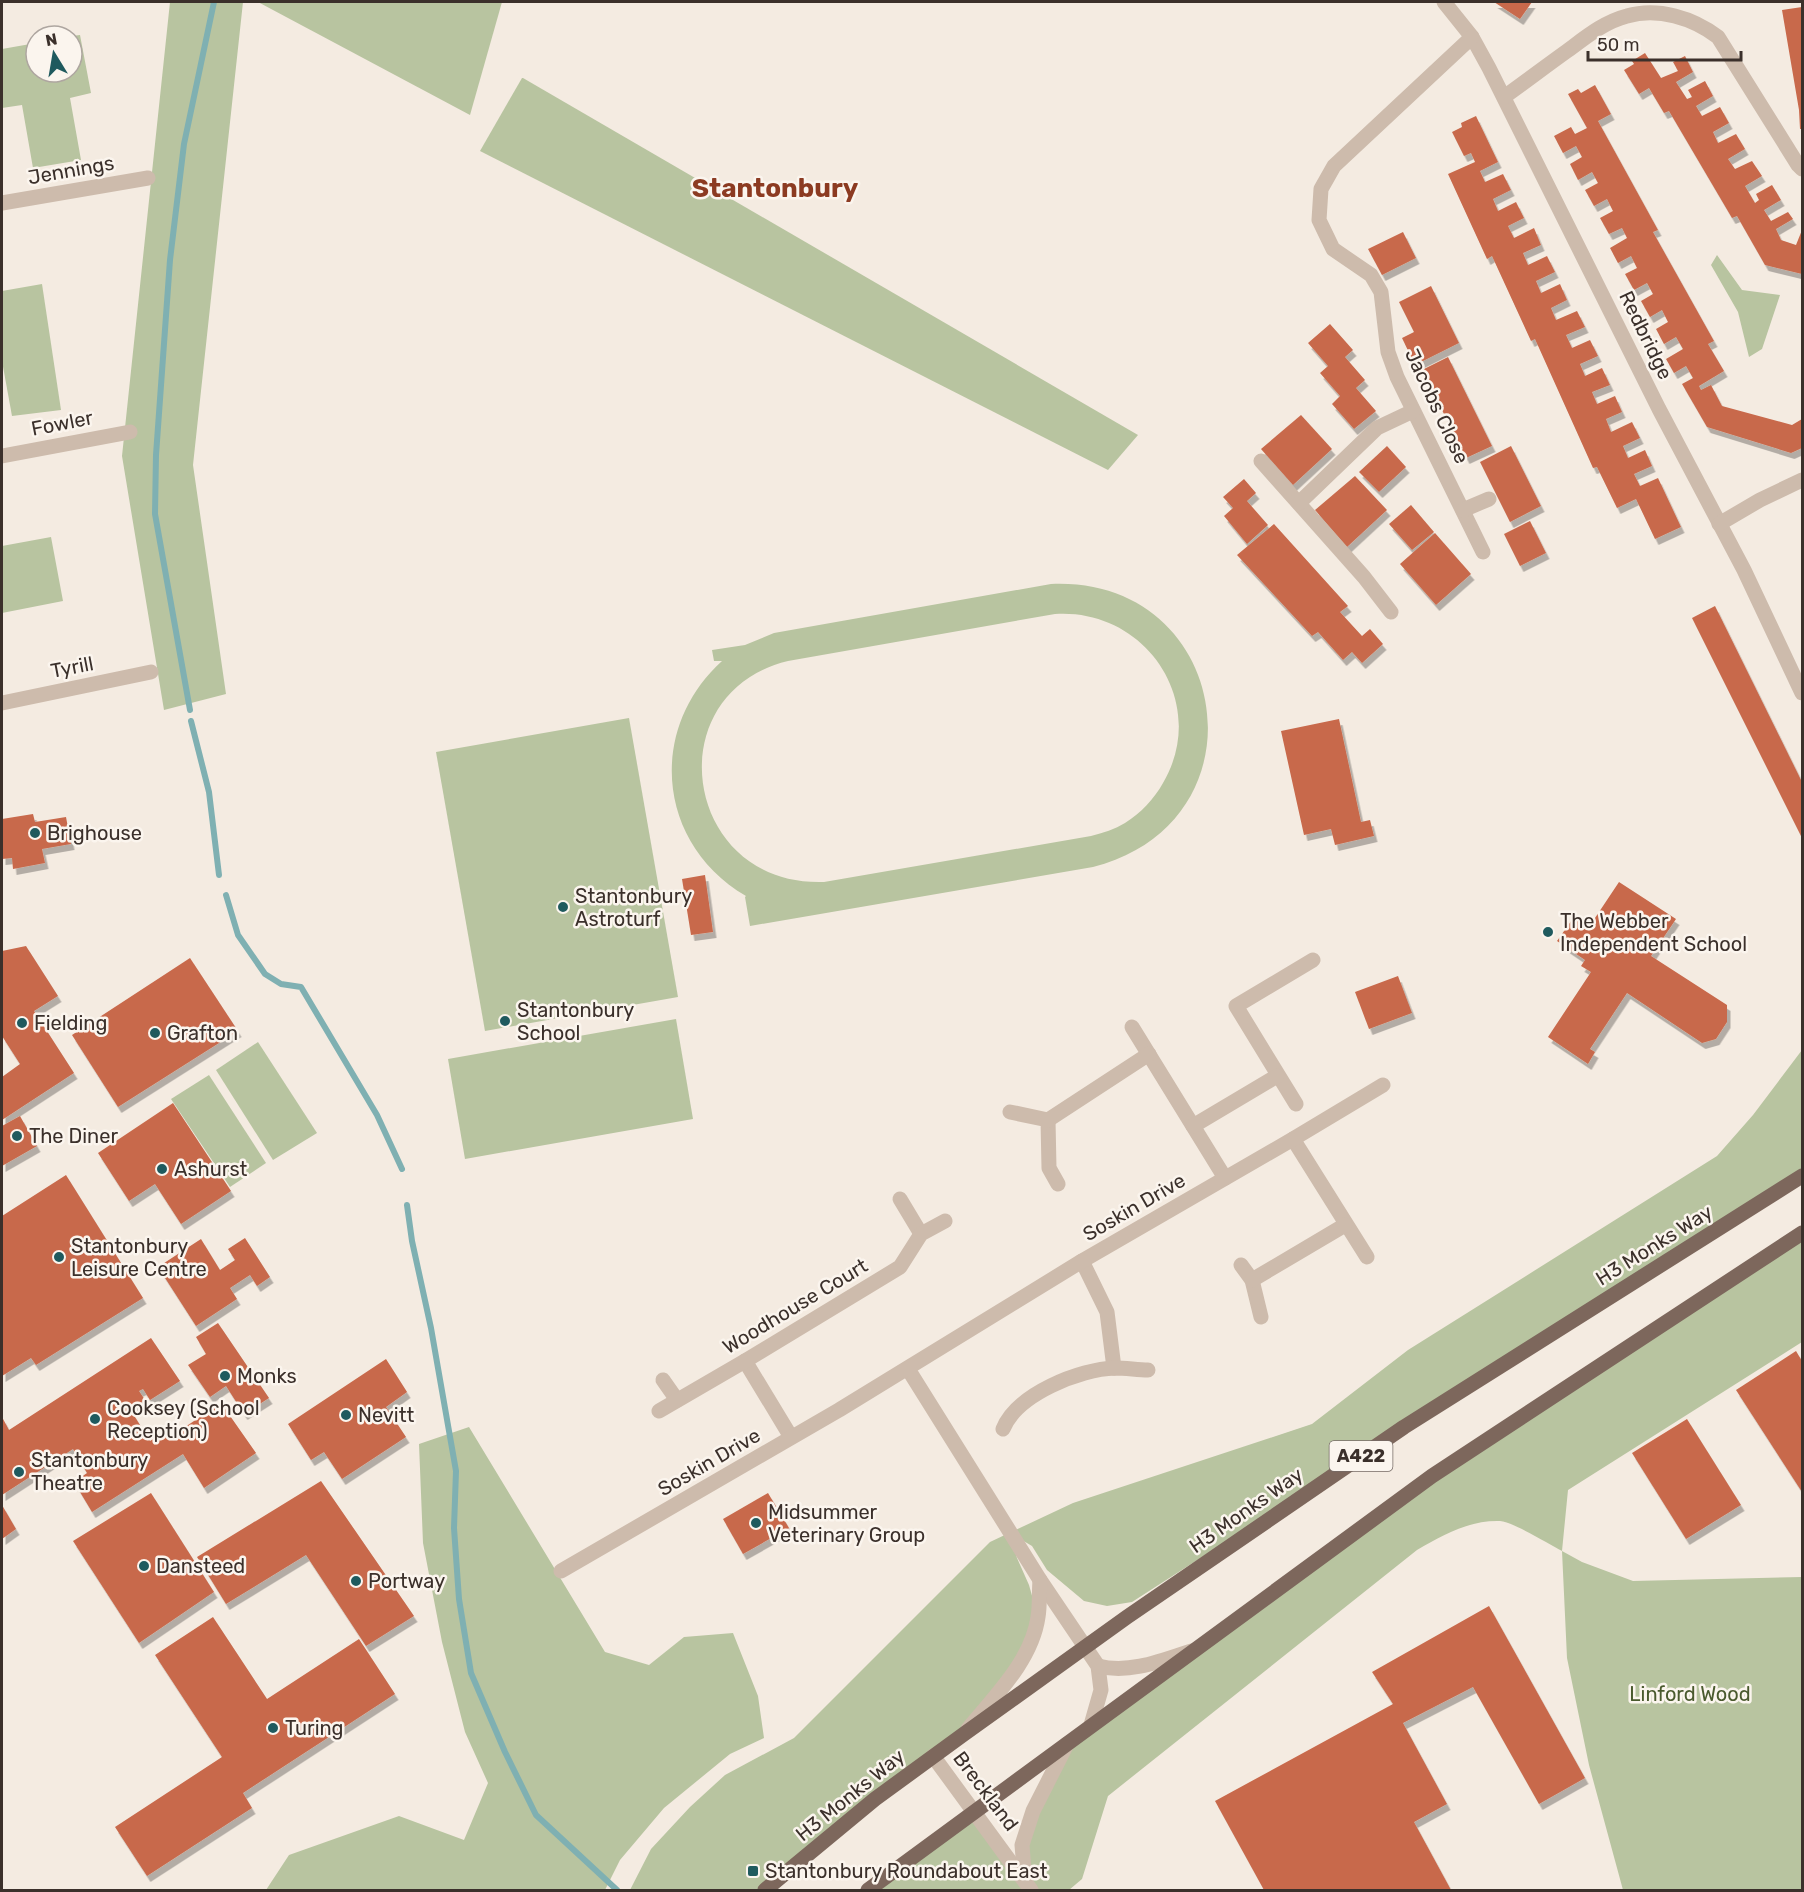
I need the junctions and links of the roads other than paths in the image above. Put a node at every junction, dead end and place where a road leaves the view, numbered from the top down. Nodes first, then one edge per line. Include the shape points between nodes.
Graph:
1 (1444, 2) edge
2 (1626, 8) edge
3 (1472, 37) junction
4 (1504, 97) junction
5 (1803, 169) edge
6 (148, 178) dead end
7 (2, 203) edge
8 (1413, 411) junction
9 (129, 432) dead end
10 (2, 456) edge
11 (1261, 461) dead end
12 (1803, 480) edge
13 (1489, 499) dead end
14 (1299, 503) junction
15 (1463, 510) junction
16 (1719, 524) junction
17 (1483, 552) dead end
18 (1391, 612) dead end
19 (151, 672) dead end
20 (1803, 693) edge
21 (2, 703) edge
22 (1312, 960) dead end
23 (1132, 1027) dead end
24 (1149, 1054) junction
25 (1277, 1076) junction
26 (1383, 1085) dead end
27 (1296, 1104) dead end
28 (1010, 1112) dead end
29 (1048, 1120) junction
30 (1193, 1126) junction
31 (1293, 1139) junction
32 (1803, 1176) edge
33 (1225, 1178) junction
34 (1058, 1184) dead end
35 (900, 1199) dead end
36 (945, 1221) dead end
37 (1345, 1225) junction
38 (1803, 1233) edge
39 (921, 1234) junction
40 (1367, 1257) dead end
41 (1082, 1261) junction
42 (1240, 1265) dead end
43 (1252, 1280) junction
44 (1261, 1317) dead end
45 (745, 1361) junction
46 (1114, 1368) junction
47 (908, 1369) junction
48 (1148, 1370) dead end
49 (663, 1380) dead end
50 (677, 1400) junction
51 (659, 1411) dead end
52 (1001, 1421) dead end
53 (791, 1437) junction
54 (561, 1571) dead end
55 (1040, 1580) junction
56 (1086, 1647) junction
57 (1197, 1649) junction
58 (1098, 1666) junction
59 (1091, 1725) junction
60 (964, 1734) junction
61 (1067, 1744) junction
62 (933, 1756) junction
63 (974, 1811) junction
64 (1028, 1886) edge
65 (765, 1890) edge
66 (868, 1890) edge

1 - 3 street, Redbridge
2 - 4 street
2 - 5 street via 1679,17 1702,25 1718,37
3 - 4 street, Redbridge
3 - 8 street, Jacobs Close via 1334,166 1321,189 1319,220 1333,249 1371,275 1381,292 1388,352
4 - 16 street, Redbridge
6 - 7 street, Jennings
8 - 14 street via 1377,428
8 - 15 street, Jacobs Close
9 - 10 street, Fowler
11 - 14 street
12 - 16 street
13 - 15 street
14 - 18 street via 1369,572
15 - 17 street, Jacobs Close
16 - 20 street, Redbridge
19 - 21 street, Tyrill
22 - 25 street via 1236,1006
23 - 24 street
24 - 29 street
24 - 30 street
25 - 27 street
25 - 30 street
26 - 31 street, Soskin Drive
28 - 29 street
29 - 34 street via 1049,1168
30 - 33 street
31 - 33 street, Soskin Drive
31 - 37 street
32 - 56 main road, H3 Monks Way / A422 via 1404,1427
33 - 41 street, Soskin Drive
35 - 39 street
36 - 39 street, Woodhouse Court
37 - 40 street
37 - 43 street
38 - 57 main road, A422 via 1432,1476
39 - 45 street, Woodhouse Court via 900,1268
41 - 46 street via 1107,1312
41 - 47 street, Soskin Drive
42 - 43 street
43 - 44 street
45 - 50 street, Woodhouse Court
45 - 53 street
46 - 48 street
46 - 52 street via 1058,1383 1034,1395
47 - 53 street, Soskin Drive
47 - 55 street
49 - 50 street
50 - 51 street, Woodhouse Court
53 - 54 street, Soskin Drive
55 - 56 street
55 - 60 street via 1032,1639 1008,1680
56 - 58 street
56 - 60 main road, H3 Monks Way / A422
57 - 58 street via 1147,1665 1113,1670
57 - 59 main road, A422
58 - 59 street via 1101,1690
59 - 61 main road, A422
60 - 62 main road, H3 Monks Way / A422
61 - 63 main road, A422
61 - 64 street, Breckland via 1033,1811 1022,1845
62 - 63 street, Breckland
62 - 65 main road, H3 Monks Way / A422
63 - 64 street, Breckland
63 - 66 main road, A422

